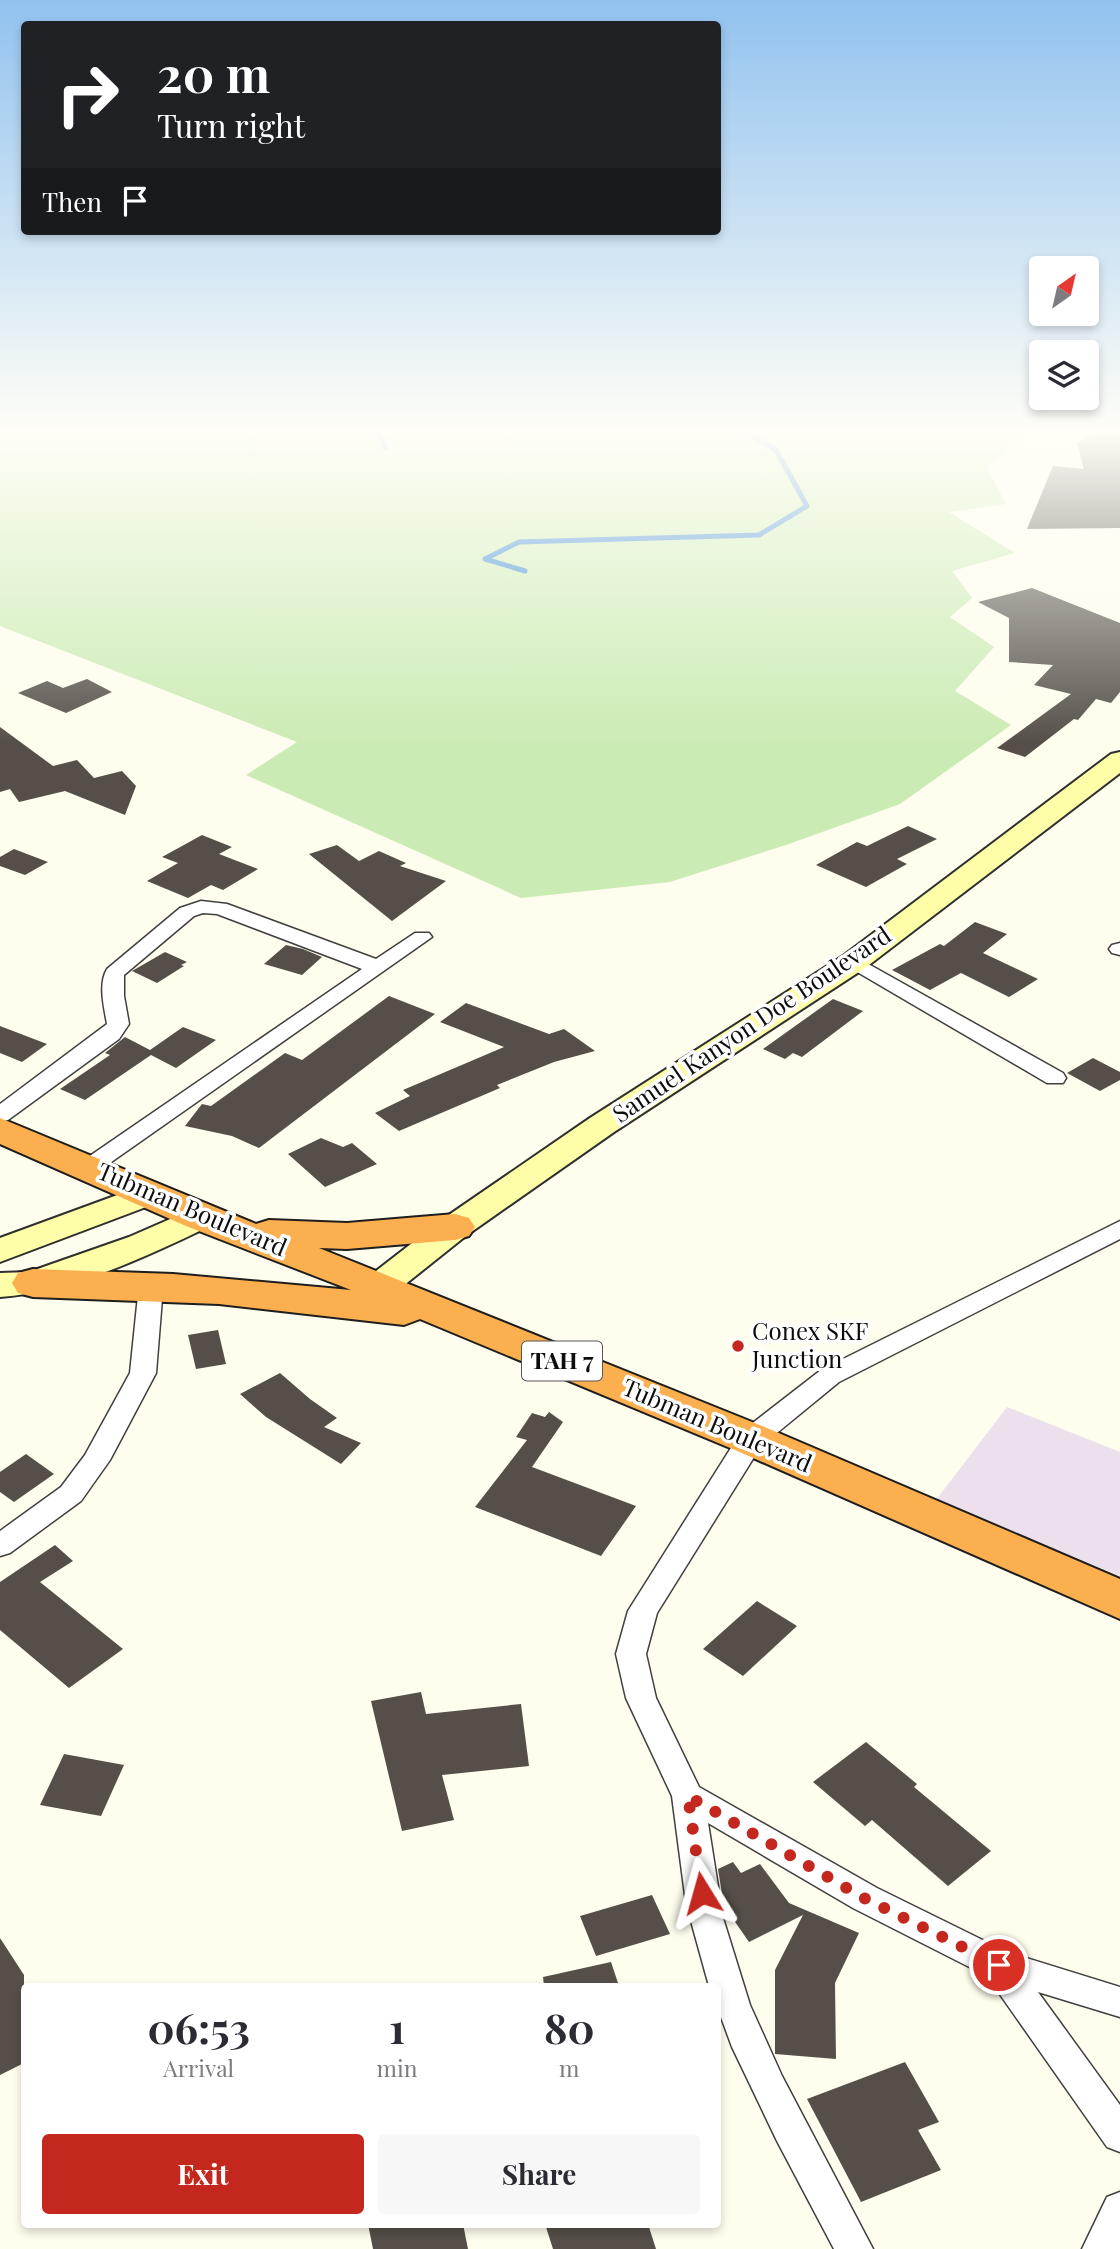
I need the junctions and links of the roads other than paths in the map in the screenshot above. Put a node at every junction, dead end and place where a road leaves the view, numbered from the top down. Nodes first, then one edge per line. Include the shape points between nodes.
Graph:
1 (1120, 760) edge
2 (422, 937) dead end
3 (854, 962) junction
4 (377, 967) junction
5 (1055, 1078) dead end
6 (0, 1115) edge
7 (0, 1130) edge
8 (89, 1167) junction
9 (150, 1194) junction
10 (218, 1224) junction
11 (455, 1227) junction
12 (1120, 1229) edge
13 (0, 1251) edge
14 (17, 1284) edge
15 (151, 1286) junction
16 (380, 1286) junction
17 (457, 1318) junction
18 (751, 1439) junction
19 (0, 1546) edge
20 (1120, 1600) edge
21 (688, 1796) junction
22 (999, 1965) junction
23 (1120, 2002) edge
24 (1120, 2135) edge
25 (1120, 2210) edge
26 (854, 2249) edge
27 (1101, 2249) edge

1 - 3 street, Samuel Kanyon Doe Boulevard
2 - 4 street
3 - 5 street
3 - 11 street, Samuel Kanyon Doe Boulevard via 602,1125
4 - 6 street via 220,908 187,912 114,973 118,1024 111,1034
4 - 8 street
7 - 8 highway, Tubman Boulevard / TAH 7
8 - 9 highway, Tubman Boulevard / TAH 7
9 - 10 highway, Tubman Boulevard / TAH 7
9 - 13 street
10 - 11 highway via 347,1236
10 - 14 street
10 - 16 highway, Tubman Boulevard / TAH 7
11 - 16 street, Samuel Kanyon Doe Boulevard
12 - 18 street via 830,1376
14 - 15 highway
15 - 17 highway via 279,1295
15 - 19 street via 143,1373 96,1460 71,1494
16 - 17 highway, Tubman Boulevard / TAH 7
17 - 18 highway, Tubman Boulevard / TAH 7
18 - 20 highway, Tubman Boulevard / TAH 7
18 - 21 street via 643,1611 631,1654 641,1698
21 - 22 street via 864,1898
21 - 26 street via 706,1917 734,2005 774,2099
22 - 23 street
22 - 24 street
25 - 27 street

